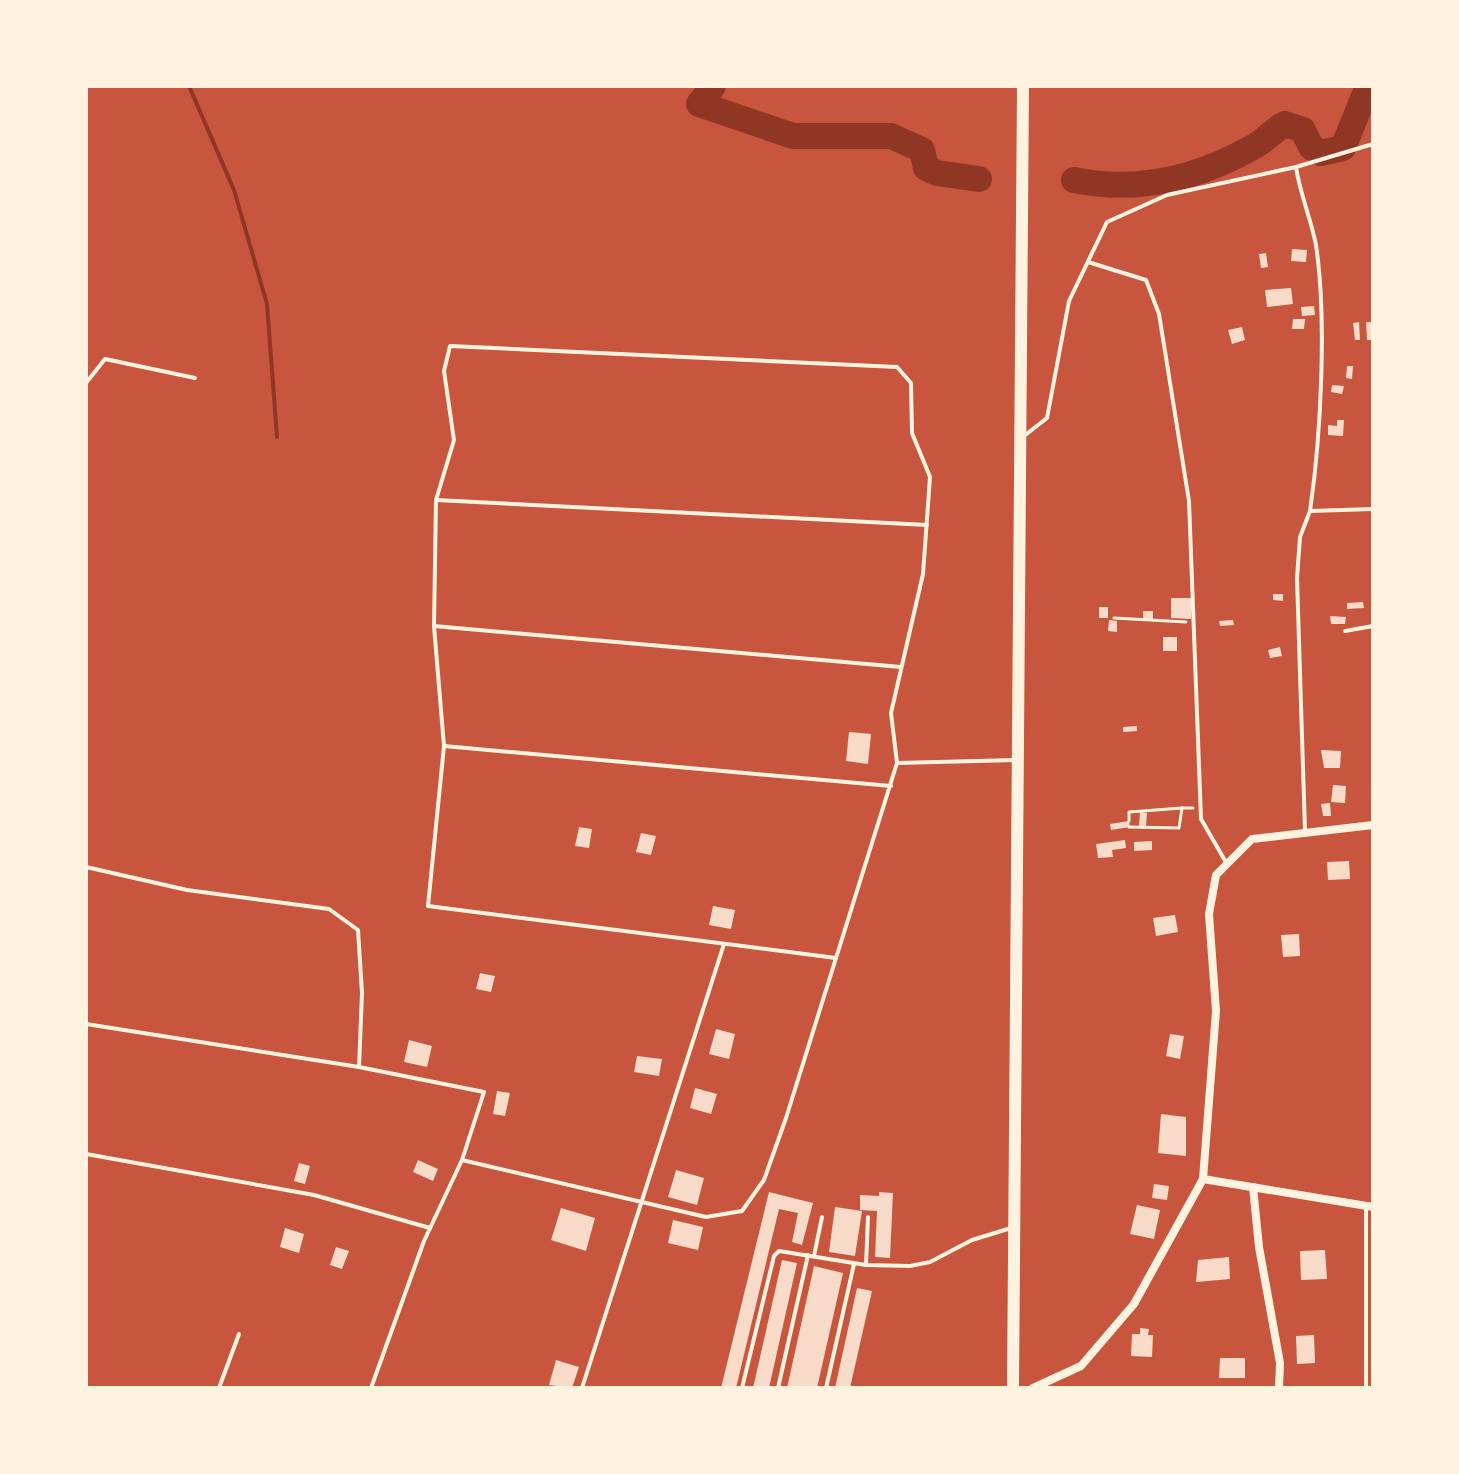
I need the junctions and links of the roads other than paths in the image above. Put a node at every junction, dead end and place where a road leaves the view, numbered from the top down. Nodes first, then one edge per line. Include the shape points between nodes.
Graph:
1 (1023, 86) edge
2 (1373, 144) edge
3 (1296, 167) junction
4 (1088, 262) junction
5 (195, 378) dead end
6 (86, 383) edge
7 (1021, 439) junction
8 (436, 500) junction
9 (1373, 509) edge
10 (1310, 511) junction
11 (927, 525) junction
12 (434, 626) junction
13 (1373, 626) edge
14 (1345, 631) dead end
15 (901, 667) junction
16 (444, 746) junction
17 (1019, 760) junction
18 (897, 763) junction
19 (891, 786) junction
20 (1373, 825) edge
21 (1305, 831) junction
22 (1227, 864) junction
23 (86, 867) edge
24 (724, 944) junction
25 (836, 958) junction
26 (86, 1024) edge
27 (359, 1067) junction
28 (86, 1154) edge
29 (462, 1160) junction
30 (1203, 1179) junction
31 (1253, 1187) junction
32 (641, 1203) junction
33 (1369, 1207) edge
34 (822, 1217) dead end
35 (868, 1217) dead end
36 (1017, 1226) junction
37 (430, 1228) junction
38 (811, 1255) junction
39 (854, 1264) junction
40 (866, 1265) junction
41 (239, 1334) dead end
42 (219, 1388) edge
43 (371, 1388) edge
44 (582, 1388) edge
45 (742, 1388) edge
46 (778, 1388) edge
47 (826, 1388) edge
48 (1013, 1388) edge
49 (1033, 1388) edge
50 (1279, 1388) edge
51 (1366, 1388) edge

1 - 7 main road
2 - 3 lane
3 - 4 lane via 1167,195 1107,222
3 - 10 lane via 1320,286
4 - 7 lane via 1069,301 1047,418
4 - 22 lane via 1146,280 1159,314 1189,501 1201,819
5 - 6 lane via 105,359
7 - 17 main road
8 - 11 lane
8 - 11 lane via 454,440 444,371 450,346 870,364 897,367 911,383 912,433 930,477
8 - 12 lane
9 - 10 lane
10 - 21 lane via 1300,537 1297,578
11 - 15 lane via 923,574
12 - 15 lane
12 - 16 lane
13 - 14 lane
15 - 18 lane via 891,713
16 - 19 lane
16 - 24 lane via 428,906
17 - 18 lane
17 - 36 main road
18 - 19 lane
19 - 25 lane
20 - 21 street
21 - 22 street via 1252,839
22 - 30 street via 1216,875 1209,914 1216,1011
23 - 27 lane via 187,890 329,909 358,930
24 - 25 lane
24 - 32 lane
25 - 32 lane via 764,1180 742,1211 706,1217
26 - 27 lane
27 - 29 lane via 484,1092
28 - 37 lane via 314,1195
29 - 32 lane
29 - 37 lane
30 - 31 street
30 - 49 street via 1134,1304 1081,1366
31 - 33 street
31 - 50 street via 1280,1363
32 - 44 lane
33 - 51 lane
34 - 38 lane
35 - 40 lane
36 - 40 lane via 972,1240 930,1262
36 - 48 main road
37 - 43 lane
38 - 39 lane
38 - 45 lane via 784,1249 774,1256
38 - 46 lane
39 - 40 lane
39 - 47 lane
41 - 42 lane

